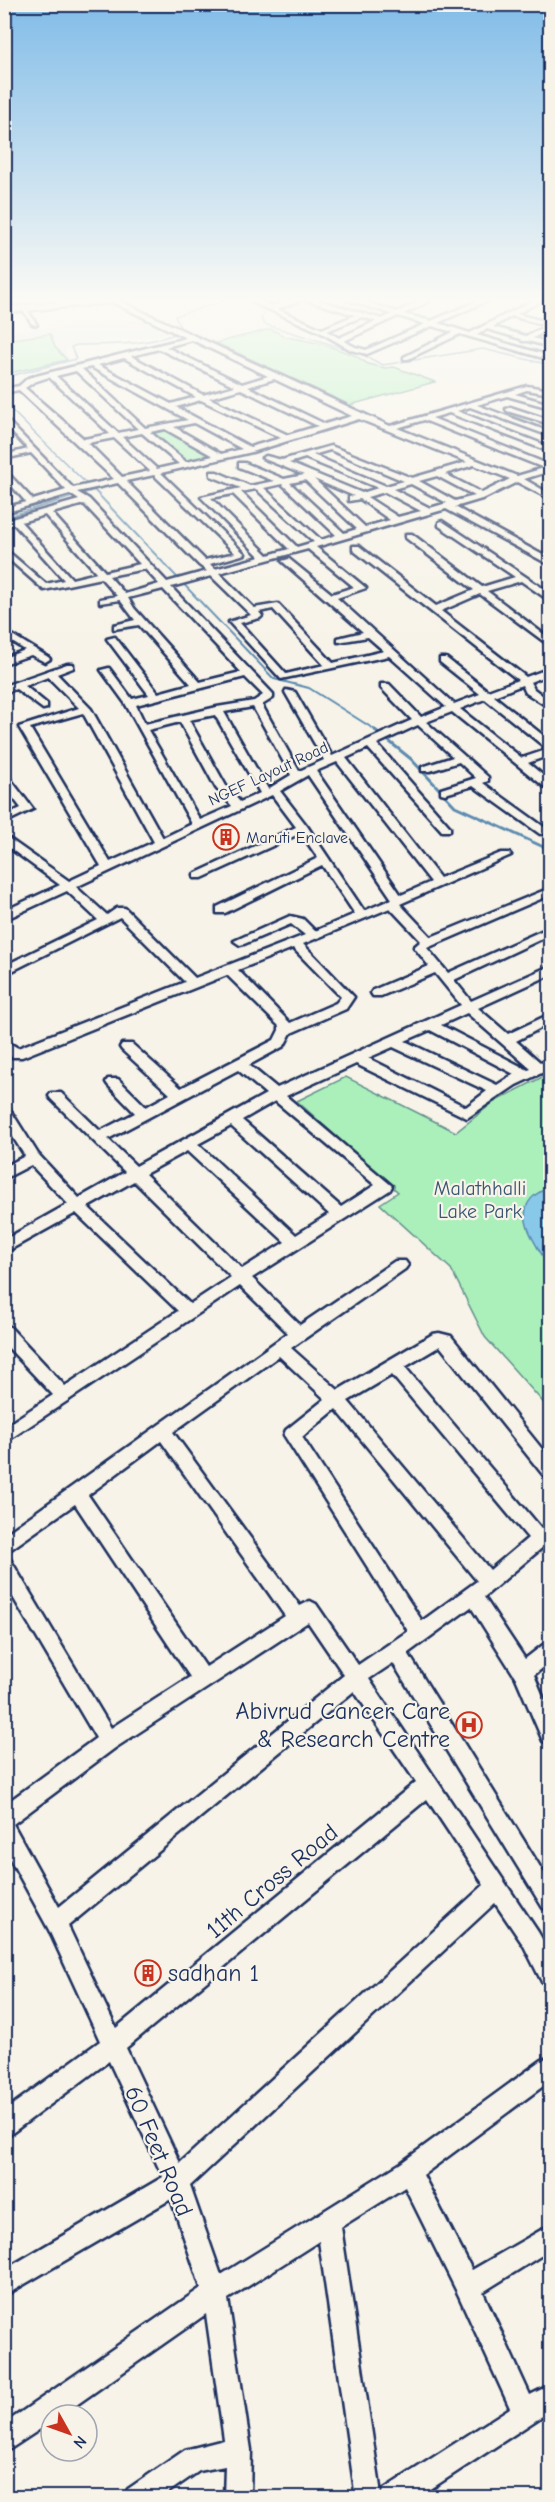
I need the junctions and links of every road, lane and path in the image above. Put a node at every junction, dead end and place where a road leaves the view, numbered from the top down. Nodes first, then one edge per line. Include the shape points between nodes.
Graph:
1 (53, 417) edge
2 (95, 417) edge
3 (129, 417) edge
4 (186, 417) edge
5 (243, 417) edge
6 (303, 417) edge
7 (357, 417) edge
8 (361, 417) edge
9 (430, 417) edge
10 (466, 417) edge
11 (503, 417) edge
12 (534, 417) edge
13 (425, 418) junction
14 (4, 419) edge
15 (194, 421) junction
16 (550, 422) edge
17 (166, 426) junction
18 (325, 427) junction
19 (390, 428) junction
20 (143, 430) junction
21 (550, 434) edge
22 (115, 436) junction
23 (288, 438) junction
24 (82, 442) junction
25 (33, 450) junction
26 (249, 450) junction
27 (550, 450) edge
28 (306, 455) junction
29 (221, 457) junction
30 (4, 458) edge
31 (266, 458) dead end
32 (475, 462) junction
33 (282, 464) junction
34 (242, 465) dead end
35 (186, 466) junction
36 (550, 468) edge
37 (157, 472) junction
38 (437, 473) junction
39 (6, 474) edge
40 (214, 474) dead end
41 (517, 479) junction
42 (119, 480) junction
43 (412, 481) junction
44 (285, 482) junction
45 (253, 488) junction
46 (384, 489) junction
47 (235, 491) junction
48 (78, 496) junction
49 (361, 496) junction
50 (482, 496) junction
51 (550, 497) edge
52 (32, 502) junction
53 (335, 504) junction
54 (452, 506) junction
55 (4, 511) edge
56 (47, 512) junction
57 (430, 512) junction
58 (16, 521) junction
59 (398, 521) junction
60 (4, 524) edge
61 (442, 524) dead end
62 (364, 531) junction
63 (409, 536) dead end
64 (343, 537) junction
65 (315, 545) junction
66 (356, 548) dead end
67 (4, 550) edge
68 (295, 550) junction
69 (266, 558) junction
70 (286, 561) dead end
71 (550, 562) edge
72 (202, 563) junction
73 (145, 566) junction
74 (212, 573) junction
75 (105, 574) junction
76 (522, 578) junction
77 (70, 582) junction
78 (166, 585) junction
79 (481, 590) junction
80 (123, 597) junction
81 (330, 597) junction
82 (550, 597) edge
83 (104, 601) dead end
84 (435, 610) junction
85 (252, 611) junction
86 (141, 622) junction
87 (117, 627) dead end
88 (4, 633) edge
89 (371, 633) junction
90 (112, 639) dead end
91 (341, 640) dead end
92 (550, 643) edge
93 (33, 651) junction
94 (393, 652) junction
95 (45, 659) dead end
96 (443, 660) dead end
97 (4, 661) edge
98 (70, 666) dead end
99 (330, 666) junction
100 (106, 670) dead end
101 (50, 673) junction
102 (248, 673) junction
103 (548, 674) edge
104 (525, 681) junction
105 (18, 685) junction
106 (198, 686) junction
107 (385, 686) dead end
108 (4, 690) edge
109 (290, 692) dead end
110 (485, 696) junction
111 (156, 697) junction
112 (130, 703) junction
113 (256, 704) junction
114 (550, 705) edge
115 (43, 706) dead end
116 (453, 708) junction
117 (86, 709) junction
118 (218, 710) junction
119 (183, 719) junction
120 (419, 721) junction
121 (142, 728) junction
122 (379, 739) junction
123 (550, 746) edge
124 (550, 752) edge
125 (461, 758) junction
126 (335, 760) junction
127 (520, 762) junction
128 (426, 769) dead end
129 (310, 770) junction
130 (297, 776) junction
131 (475, 782) junction
132 (7, 785) edge
133 (550, 786) edge
134 (446, 791) dead end
135 (270, 792) junction
136 (238, 806) junction
137 (4, 820) edge
138 (197, 824) junction
139 (550, 827) edge
140 (303, 828) junction
141 (446, 829) dead end
142 (4, 837) edge
143 (160, 843) junction
144 (20, 849) junction
145 (505, 855) dead end
146 (4, 856) edge
147 (323, 860) junction
148 (108, 867) junction
149 (198, 876) dead end
150 (438, 883) junction
151 (68, 886) junction
152 (550, 891) edge
153 (396, 901) junction
154 (221, 910) dead end
155 (4, 916) edge
156 (362, 916) junction
157 (106, 921) junction
158 (550, 931) edge
159 (312, 936) junction
160 (240, 941) dead end
161 (429, 942) junction
162 (294, 943) junction
163 (436, 968) junction
164 (229, 969) junction
165 (550, 970) edge
166 (4, 971) edge
167 (446, 979) junction
168 (193, 983) junction
169 (377, 993) dead end
170 (469, 1007) junction
171 (550, 1018) edge
172 (430, 1024) junction
173 (286, 1030) junction
174 (393, 1041) junction
175 (506, 1041) junction
176 (4, 1044) edge
177 (127, 1047) dead end
178 (356, 1058) junction
179 (238, 1064) junction
180 (545, 1067) edge
181 (525, 1074) junction
182 (113, 1082) dead end
183 (496, 1090) junction
184 (180, 1095) junction
185 (275, 1095) junction
186 (56, 1096) dead end
187 (5, 1111) edge
188 (144, 1114) junction
189 (232, 1119) junction
190 (100, 1137) junction
191 (188, 1143) junction
192 (33, 1158) junction
193 (135, 1172) junction
194 (4, 1174) edge
195 (77, 1204) junction
196 (340, 1215) junction
197 (296, 1244) junction
198 (4, 1247) edge
199 (400, 1265) dead end
200 (242, 1277) junction
201 (189, 1312) junction
202 (4, 1332) edge
203 (299, 1334) junction
204 (279, 1347) junction
205 (393, 1365) junction
206 (63, 1395) junction
207 (337, 1399) junction
208 (162, 1431) junction
209 (4, 1436) edge
210 (550, 1471) edge
211 (77, 1493) junction
212 (545, 1535) edge
213 (4, 1546) edge
214 (4, 1565) edge
215 (489, 1582) junction
216 (473, 1595) junction
217 (297, 1617) junction
218 (420, 1634) junction
219 (396, 1651) junction
220 (550, 1651) edge
221 (523, 1672) junction
222 (356, 1677) junction
223 (202, 1678) junction
224 (550, 1734) edge
225 (108, 1741) junction
226 (429, 1784) junction
227 (4, 1818) edge
228 (4, 1827) edge
229 (496, 1888) junction
230 (550, 1901) edge
231 (56, 1923) junction
232 (550, 1974) edge
233 (113, 2045) junction
234 (550, 2068) edge
235 (4, 2125) edge
236 (409, 2171) junction
237 (177, 2182) junction
238 (328, 2220) junction
239 (550, 2237) edge
240 (4, 2284) edge
241 (468, 2287) junction
242 (215, 2293) junction
243 (550, 2397) edge
244 (526, 2414) junction
245 (4, 2440) edge
246 (238, 2450) junction
247 (137, 2498) edge
248 (237, 2498) edge
249 (369, 2498) edge
250 (393, 2498) edge

1 - 24 street
2 - 22 street
3 - 20 street
4 - 15 street
5 - 23 street
6 - 18 street
7 - 18 street
8 - 19 street
9 - 13 street
10 - 27 street
11 - 21 street
12 - 16 street
13 - 19 street
13 - 36 street
14 - 25 street
15 - 17 street
15 - 26 street
17 - 20 street
17 - 29 street
18 - 23 street
19 - 32 street
20 - 22 street
20 - 35 street
22 - 24 street
22 - 37 street
23 - 26 street
24 - 42 street
25 - 30 street
25 - 48 street
26 - 29 street
28 - 33 street
28 - 43 street via 331,448
28 - 46 street
29 - 35 street
31 - 33 street
32 - 38 street
32 - 41 street
33 - 49 street
34 - 44 street
35 - 37 street
36 - 41 street
37 - 42 street
37 - 72 street via 241,554
38 - 43 street
38 - 50 street
39 - 52 street
40 - 45 street
41 - 50 street
41 - 51 street
42 - 48 street
42 - 72 street
43 - 46 street
43 - 54 street
44 - 45 street
44 - 53 street via 307,477
44 - 64 street
45 - 47 street
45 - 65 street
46 - 49 street
46 - 57 street
47 - 68 street
47 - 69 street via 205,497
48 - 52 street
48 - 56 street
48 - 73 street
49 - 53 street
49 - 59 street
50 - 54 street
52 - 55 street
53 - 62 street
54 - 57 street
54 - 71 street
56 - 58 street
56 - 75 street
57 - 59 street
58 - 60 street
58 - 77 street
59 - 62 street
61 - 76 street
62 - 64 street
63 - 79 street
64 - 65 street
65 - 68 street
65 - 81 street via 361,588
66 - 84 street
67 - 77 street via 41,586
68 - 69 street
69 - 74 street
70 - 81 street
72 - 74 street
73 - 75 street
73 - 78 street
74 - 78 street
74 - 85 street
75 - 77 street
75 - 80 street
76 - 79 street
76 - 82 street
78 - 80 street
78 - 102 street
79 - 84 street
79 - 92 street
80 - 83 street
80 - 86 street
81 - 89 street
84 - 104 street
85 - 99 street via 275,606
85 - 99 street via 257,616 234,622 284,677
86 - 87 street
86 - 106 street
88 - 93 street
89 - 91 street
89 - 94 street
90 - 111 street
93 - 95 street
93 - 97 street
94 - 99 street
94 - 116 street
96 - 110 street
98 - 101 street
100 - 112 street
101 - 105 street
101 - 117 street
102 - 106 street
102 - 113 street via 269,696
103 - 104 street, NGEF Layout Road
104 - 110 street, NGEF Layout Road
104 - 114 street via 530,691
105 - 108 street
105 - 115 street
106 - 111 street
107 - 120 street
109 - 126 street
110 - 116 street, NGEF Layout Road
110 - 123 street
111 - 112 street
112 - 121 street
113 - 118 street
113 - 130 street
116 - 120 street, NGEF Layout Road
116 - 127 street
117 - 143 street
117 - 148 street via 24,727
118 - 119 street
118 - 135 street
119 - 121 street
119 - 136 street via 222,788
120 - 122 street, NGEF Layout Road
120 - 125 street
121 - 138 street
122 - 126 street, NGEF Layout Road
122 - 141 street
124 - 127 street
125 - 128 street
125 - 131 street via 484,779
126 - 129 street, NGEF Layout Road
126 - 150 street
127 - 133 street
129 - 130 street, NGEF Layout Road
129 - 153 street
130 - 135 street, NGEF Layout Road
131 - 134 street
131 - 139 street via 544,832
132 - 137 street via 27,809
135 - 136 street, NGEF Layout Road
135 - 140 street
136 - 138 street, NGEF Layout Road
138 - 143 street, NGEF Layout Road
140 - 147 street
140 - 149 street
142 - 144 street
143 - 148 street, NGEF Layout Road
144 - 146 street
144 - 151 street
145 - 150 street
147 - 154 street
147 - 156 street
148 - 151 street, NGEF Layout Road
150 - 153 street
151 - 155 street, NGEF Layout Road
151 - 157 street
152 - 161 street
153 - 156 street
153 - 161 street
156 - 159 street
157 - 166 street
157 - 168 street via 121,911
158 - 167 street
159 - 160 street via 299,922 290,920
159 - 162 street
161 - 163 street via 420,947
162 - 164 street
162 - 173 street via 348,997 341,1006
163 - 167 street
163 - 169 street
164 - 168 street
164 - 173 street
165 - 170 street
167 - 170 street
168 - 176 street via 17,1054
170 - 172 street
170 - 175 street
171 - 175 street
172 - 174 street
172 - 181 street
173 - 179 street via 279,1042
174 - 178 street
174 - 183 street
175 - 180 street
177 - 184 street
178 - 183 street via 467,1113
178 - 185 street
179 - 184 street
179 - 185 street
180 - 181 street
181 - 183 street
182 - 188 street
184 - 188 street
185 - 189 street
185 - 196 street via 385,1186
186 - 190 street
187 - 192 street
188 - 190 street
189 - 191 street
189 - 196 street
190 - 193 street
191 - 193 street
191 - 197 street
192 - 194 street
192 - 195 street
193 - 195 street
193 - 200 street
195 - 198 street
195 - 201 street
196 - 197 street
197 - 200 street
199 - 203 street
200 - 201 street
200 - 203 street
201 - 206 street
202 - 206 street
203 - 204 street
204 - 207 street
204 - 208 street
205 - 207 street
205 - 210 street via 435,1339 443,1339
205 - 212 street
206 - 209 street
207 - 215 street
207 - 218 street via 292,1435
208 - 211 street
208 - 217 street
211 - 213 street
211 - 223 street
212 - 215 street
214 - 225 street
215 - 216 street
216 - 218 street
216 - 221 street
217 - 222 street via 310,1610
217 - 223 street
218 - 219 street
219 - 222 street
219 - 230 street
220 - 221 street
221 - 224 street
222 - 226 street
222 - 231 street
223 - 225 street
225 - 227 street
226 - 229 street
226 - 233 street, 11th Cross Road
228 - 231 street, 60 Feet Road
229 - 232 street
229 - 237 street
231 - 233 street, 60 Feet Road
233 - 235 street, 11th Cross Road
233 - 237 street, 60 Feet Road
234 - 236 street
236 - 238 street
236 - 241 street
237 - 240 street
237 - 242 street, 60 Feet Road
238 - 242 street
238 - 249 street
239 - 241 street
241 - 244 street
242 - 245 street
242 - 246 street, 60 Feet Road
243 - 244 street
244 - 250 street
246 - 247 street via 194,2458
246 - 248 street, 60 Feet Road

